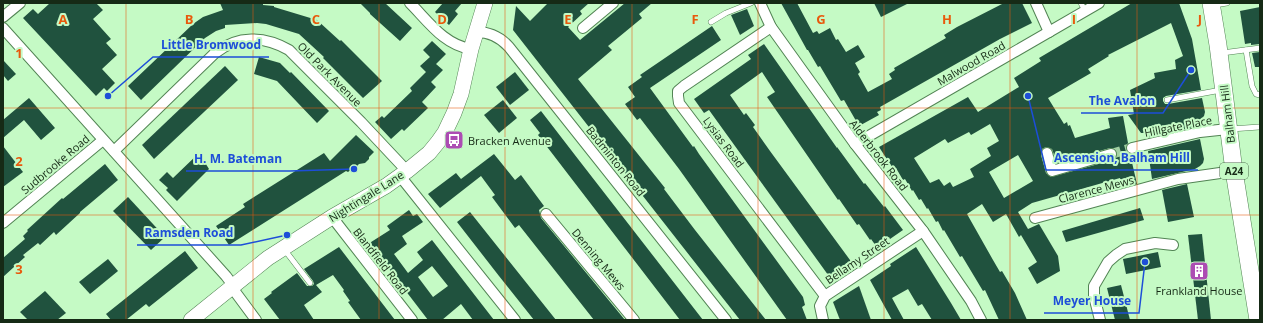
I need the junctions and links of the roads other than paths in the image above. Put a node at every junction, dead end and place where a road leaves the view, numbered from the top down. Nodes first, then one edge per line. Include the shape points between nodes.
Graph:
1 (19, 3) edge
2 (410, 3) edge
3 (485, 3) edge
4 (613, 3) edge
5 (751, 3) edge
6 (760, 3) edge
7 (1036, 3) edge
8 (1099, 3) edge
9 (1216, 4) edge
10 (601, 6) edge
11 (1083, 7) edge
12 (3, 17) edge
13 (711, 22) dead end
14 (771, 27) junction
15 (3, 28) edge
16 (582, 28) dead end
17 (476, 32) junction
18 (1049, 32) junction
19 (1260, 48) edge
20 (471, 50) junction
21 (1246, 50) junction
22 (1219, 53) junction
23 (1224, 90) junction
24 (1260, 95) edge
25 (1167, 100) dead end
26 (1259, 127) edge
27 (1228, 129) junction
28 (103, 140) junction
29 (855, 144) junction
30 (1132, 148) tunnel mouth
31 (114, 151) junction
32 (1047, 153) dead end
33 (1111, 154) tunnel mouth
34 (1234, 171) junction
35 (404, 174) junction
36 (546, 214) dead end
37 (332, 217) junction
38 (1035, 218) dead end
39 (3, 223) edge
40 (923, 231) junction
41 (1173, 245) dead end
42 (284, 248) junction
43 (310, 283) dead end
44 (233, 287) junction
45 (825, 296) junction
46 (191, 320) edge
47 (256, 320) edge
48 (412, 320) edge
49 (515, 320) edge
50 (634, 320) edge
51 (726, 320) edge
52 (823, 320) edge
53 (981, 320) edge
54 (1100, 320) edge
55 (1258, 320) edge

1 - 12 street
2 - 20 street via 450,42
3 - 17 main road, Nightingale Lane
4 - 10 street
5 - 13 lane
6 - 14 street, Alderbrook Road
7 - 18 street
8 - 11 street, Malwood Road
9 - 22 highway, Balham Hill / A24
10 - 16 street
11 - 18 street, Malwood Road
14 - 29 street, Alderbrook Road
14 - 45 street, Lysias Road via 684,86 678,91 679,102
15 - 28 street
17 - 20 main road, Nightingale Lane
17 - 51 street, Badminton Road via 496,36 509,47
18 - 29 street, Malwood Road
19 - 21 lane
20 - 35 main road, Nightingale Lane via 454,113 445,132 429,153
21 - 22 lane
21 - 24 lane via 1252,86 1256,94
22 - 23 highway, Balham Hill / A24
23 - 25 lane
23 - 27 highway, Balham Hill / A24
26 - 27 lane
27 - 30 street, Hillgate Place via 1200,132
27 - 34 highway, Balham Hill / A24
28 - 31 street
28 - 39 street, Sudbrooke Road
29 - 40 street, Alderbrook Road
31 - 35 street, Old Park Avenue via 219,50 232,42 255,40 280,45 288,50 361,122
31 - 44 street
32 - 33 street via 1052,171
34 - 38 street, Clarence Mews via 1178,179
34 - 55 highway, Balham Hill / A24
35 - 37 main road, Nightingale Lane
35 - 49 street
36 - 50 street, Denning Mews
37 - 42 main road, Nightingale Lane
37 - 48 street, Blandfield Road
40 - 45 street, Bellamy Street
40 - 53 street, Alderbrook Road
41 - 54 street via 1155,243 1125,249 1108,262 1094,286
42 - 43 lane
42 - 44 main road, Nightingale Lane
44 - 46 main road, Nightingale Lane
44 - 47 street
45 - 52 street, Bellamy Street via 820,306

